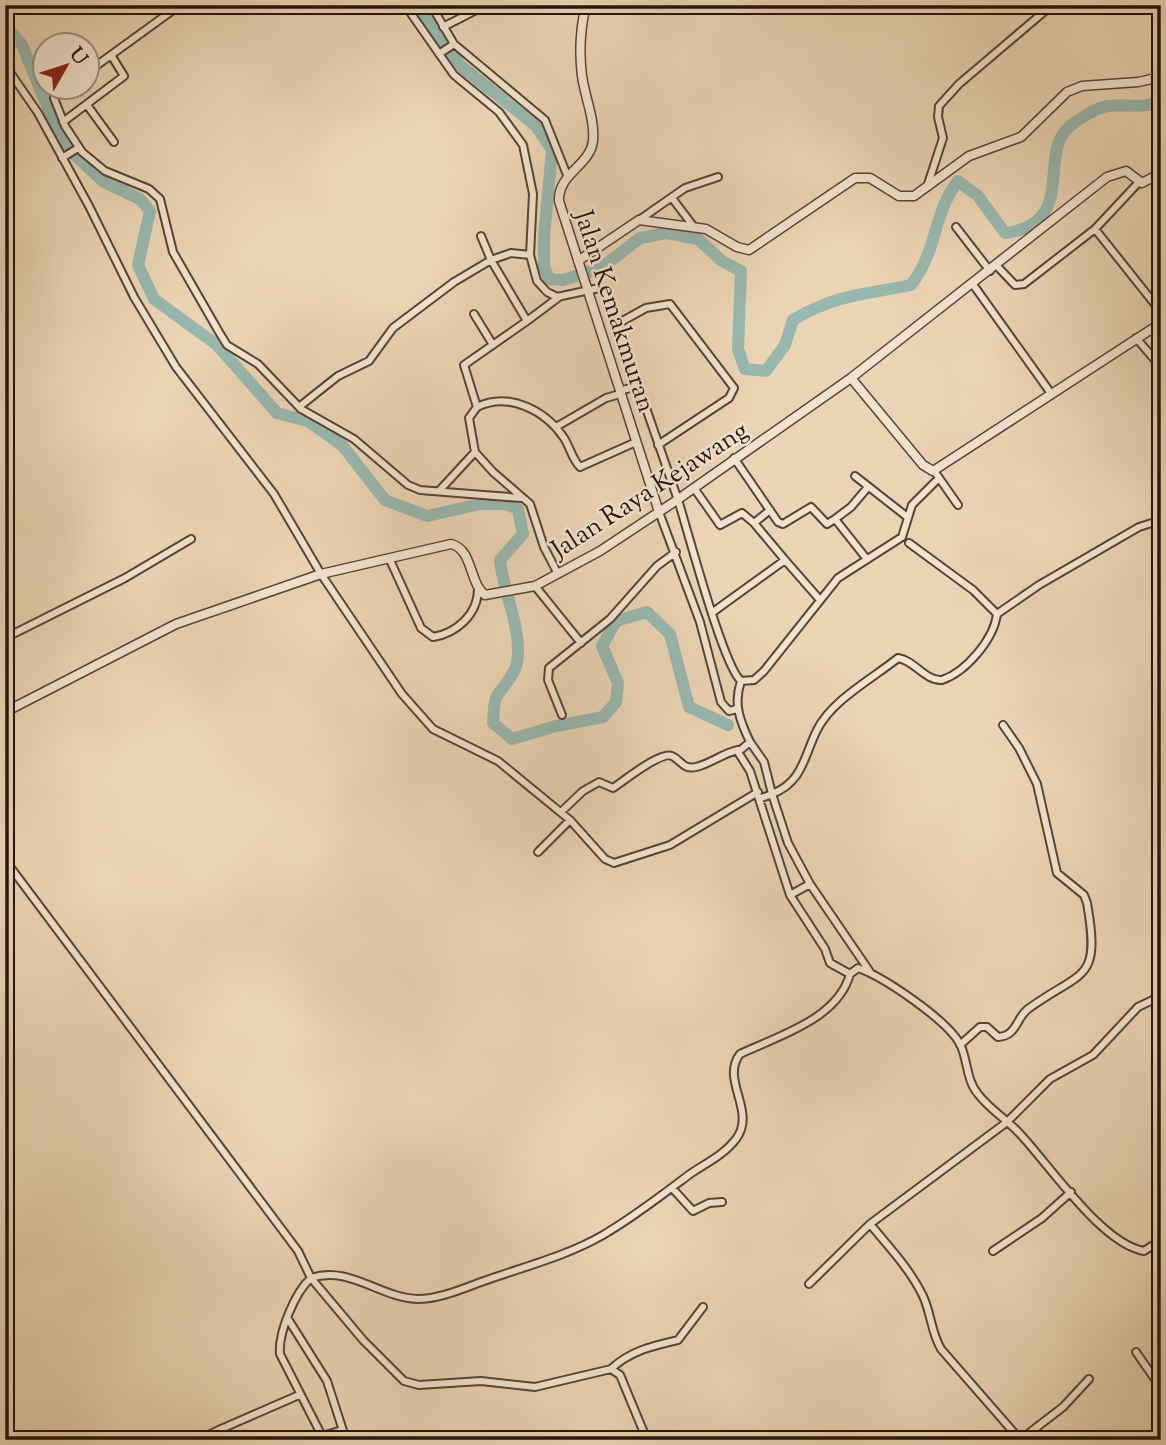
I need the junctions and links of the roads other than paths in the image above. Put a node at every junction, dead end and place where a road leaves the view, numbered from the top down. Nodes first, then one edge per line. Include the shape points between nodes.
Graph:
1 (180, 5) edge
2 (405, 5) edge
3 (431, 5) edge
4 (486, 5) edge
5 (586, 5) edge
6 (1052, 5) edge
7 (443, 27) junction
8 (452, 45) junction
9 (441, 53) junction
10 (111, 55) junction
11 (102, 62) edge
12 (5, 65) edge
13 (1161, 77) edge
14 (56, 102) edge
15 (87, 105) junction
16 (63, 122) junction
17 (114, 142) dead end
18 (77, 148) junction
19 (64, 157) junction
20 (1161, 173) edge
21 (567, 175) junction
22 (719, 177) dead end
23 (1139, 182) junction
24 (927, 188) junction
25 (672, 198) junction
26 (639, 220) junction
27 (694, 227) junction
28 (956, 227) dead end
29 (1095, 229) junction
30 (481, 236) dead end
31 (530, 254) junction
32 (491, 260) junction
33 (579, 266) junction
34 (993, 268) junction
35 (972, 283) junction
36 (586, 290) junction
37 (559, 297) junction
38 (1161, 312) edge
39 (474, 314) dead end
40 (527, 321) junction
41 (1161, 323) edge
42 (617, 324) junction
43 (1136, 338) junction
44 (493, 345) junction
45 (1161, 367) edge
46 (851, 378) junction
47 (636, 386) junction
48 (620, 392) junction
49 (1050, 392) junction
50 (299, 407) junction
51 (477, 407) junction
52 (556, 427) junction
53 (636, 442) junction
54 (658, 445) junction
55 (475, 452) junction
56 (734, 458) junction
57 (936, 475) junction
58 (855, 476) dead end
59 (869, 487) junction
60 (694, 488) junction
61 (439, 491) junction
62 (521, 498) junction
63 (676, 500) junction
64 (958, 505) dead end
65 (770, 510) junction
66 (660, 511) junction
67 (906, 516) junction
68 (835, 519) junction
69 (1159, 522) edge
70 (754, 523) junction
71 (191, 539) dead end
72 (909, 542) dead end
73 (676, 552) junction
74 (866, 558) junction
75 (390, 560) junction
76 (785, 560) junction
77 (321, 574) junction
78 (558, 574) junction
79 (535, 586) junction
80 (478, 589) junction
81 (820, 600) junction
82 (713, 612) junction
83 (997, 614) junction
84 (5, 638) edge
85 (580, 643) junction
86 (741, 681) junction
87 (737, 710) junction
88 (5, 712) edge
89 (562, 715) dead end
90 (1003, 725) dead end
91 (750, 742) junction
92 (738, 750) junction
93 (765, 795) junction
94 (561, 812) junction
95 (569, 822) junction
96 (538, 852) dead end
97 (5, 860) edge
98 (807, 885) junction
99 (792, 894) junction
100 (870, 972) junction
101 (847, 973) junction
102 (1161, 996) edge
103 (960, 1045) junction
104 (1007, 1122) junction
105 (673, 1189) junction
106 (1071, 1192) junction
107 (722, 1202) dead end
108 (870, 1224) junction
109 (1161, 1240) edge
110 (993, 1251) dead end
111 (311, 1278) junction
112 (809, 1284) dead end
113 (703, 1307) dead end
114 (288, 1319) junction
115 (1136, 1352) dead end
116 (611, 1369) junction
117 (1089, 1379) dead end
118 (1161, 1388) edge
119 (298, 1396) junction
120 (221, 1429) junction
121 (342, 1430) junction
122 (323, 1438) edge
123 (1022, 1439) edge
124 (198, 1440) edge
125 (228, 1440) edge
126 (346, 1440) edge
127 (648, 1440) edge

1 - 10 street
2 - 9 street
3 - 7 street
4 - 7 street
5 - 21 street, Jalan Kemakmuran via 580,37 593,142
6 - 24 street via 946,96 938,111 943,138
7 - 8 street
8 - 9 street
8 - 21 street via 541,116
9 - 31 street via 468,89 499,112 523,145 533,194
10 - 11 street
10 - 15 street via 125,75
12 - 19 street
13 - 24 street via 1066,92 1021,137 969,156
14 - 16 street
15 - 16 street
15 - 17 street
16 - 18 street
18 - 19 street
18 - 50 street via 105,171 156,195 165,209 173,252 219,332
19 - 77 street via 134,297 176,367 274,494
20 - 23 street
21 - 33 street, Jalan Kemakmuran via 559,201
22 - 25 street
23 - 29 street
23 - 34 street, Jalan Raya Kejawang via 1126,171 1107,177
24 - 27 street via 914,196 899,197 870,178 855,178 748,250
25 - 26 street
25 - 27 street
26 - 27 street
26 - 33 street
28 - 34 street
29 - 34 street via 1021,285
29 - 38 street
30 - 32 street
31 - 32 street via 511,253
31 - 37 street via 537,281 551,296
32 - 40 street
32 - 50 street via 393,328 369,361 338,376
33 - 36 street, Jalan Kemakmuran
34 - 35 street, Jalan Raya Kejawang
35 - 46 street, Jalan Raya Kejawang
35 - 49 street
36 - 37 street
36 - 42 street via 602,289
36 - 48 street, Jalan Kemakmuran
37 - 40 street
39 - 44 street
40 - 44 street
41 - 43 street
42 - 47 street
42 - 54 street via 646,308 670,304 734,388 729,398
43 - 45 street
43 - 49 street
44 - 51 street via 464,365
46 - 56 street, Jalan Raya Kejawang
46 - 57 street
47 - 48 street
47 - 54 street
48 - 52 street
48 - 53 street, Jalan Kemakmuran
49 - 57 street
50 - 61 street via 354,439 408,485
51 - 52 street via 498,401 525,406
51 - 55 street via 469,418
52 - 53 street via 580,467
53 - 66 street, Jalan Kemakmuran
54 - 63 street
55 - 61 street
55 - 62 street
56 - 60 street, Jalan Raya Kejawang
56 - 65 street
57 - 64 street
57 - 67 street
58 - 59 street
59 - 67 street
59 - 68 street
60 - 63 street, Jalan Raya Kejawang
60 - 70 street via 720,525 742,513
61 - 62 street
62 - 78 street via 534,511
63 - 66 street, Jalan Raya Kejawang
63 - 82 street
65 - 68 street via 781,524 810,507 827,524
65 - 70 street
66 - 73 street
66 - 78 street, Jalan Raya Kejawang
67 - 74 street via 902,537
68 - 74 street
69 - 83 street via 1139,527
70 - 76 street
71 - 84 street
72 - 83 street
73 - 85 street
73 - 87 street via 721,702 729,711
74 - 81 street via 846,571
75 - 77 street
75 - 80 street via 457,545
75 - 80 street via 421,628 433,637 469,617 475,610
76 - 81 street
76 - 82 street
77 - 88 street via 176,624
77 - 94 street via 402,695 428,724 498,761
78 - 79 street, Jalan Raya Kejawang
79 - 80 street, Jalan Raya Kejawang via 492,595
79 - 85 street
81 - 86 street via 758,677
82 - 86 street
83 - 93 street via 985,641 948,678 938,681 900,657 832,710 789,786
85 - 89 street via 547,672
86 - 87 street
87 - 91 street
90 - 103 street via 1037,784 1057,873 1087,902 1089,962 1083,974 1026,1011 1005,1037 984,1026
91 - 92 street
91 - 93 street via 764,762
92 - 93 street
92 - 94 street via 695,767 667,756 613,788 599,782
93 - 95 street via 670,845 614,863
93 - 98 street
93 - 99 street
94 - 95 street
95 - 96 street
97 - 111 street via 298,1251
98 - 99 street
98 - 100 street
99 - 101 street via 834,968
100 - 101 street via 858,968
100 - 103 street via 944,1026
101 - 105 street via 847,987 825,1011 740,1054 734,1067 744,1115 739,1136
102 - 104 street via 1138,1007 1093,1055 1050,1079
103 - 104 street via 976,1092
104 - 106 street
104 - 108 street
105 - 107 street via 693,1211
105 - 111 street via 603,1236 435,1296 398,1295 332,1274
106 - 109 street via 1123,1243 1144,1251
106 - 110 street
108 - 112 street
108 - 123 street via 917,1283 941,1349
111 - 114 street via 296,1296
111 - 116 street via 404,1381 536,1387
113 - 116 street via 678,1340 639,1350
114 - 119 street via 280,1354
114 - 121 street via 327,1381
115 - 118 street
116 - 127 street via 620,1376
117 - 123 street via 1063,1407
119 - 120 street
119 - 122 street
120 - 124 street
120 - 125 street
121 - 122 street
121 - 126 street

